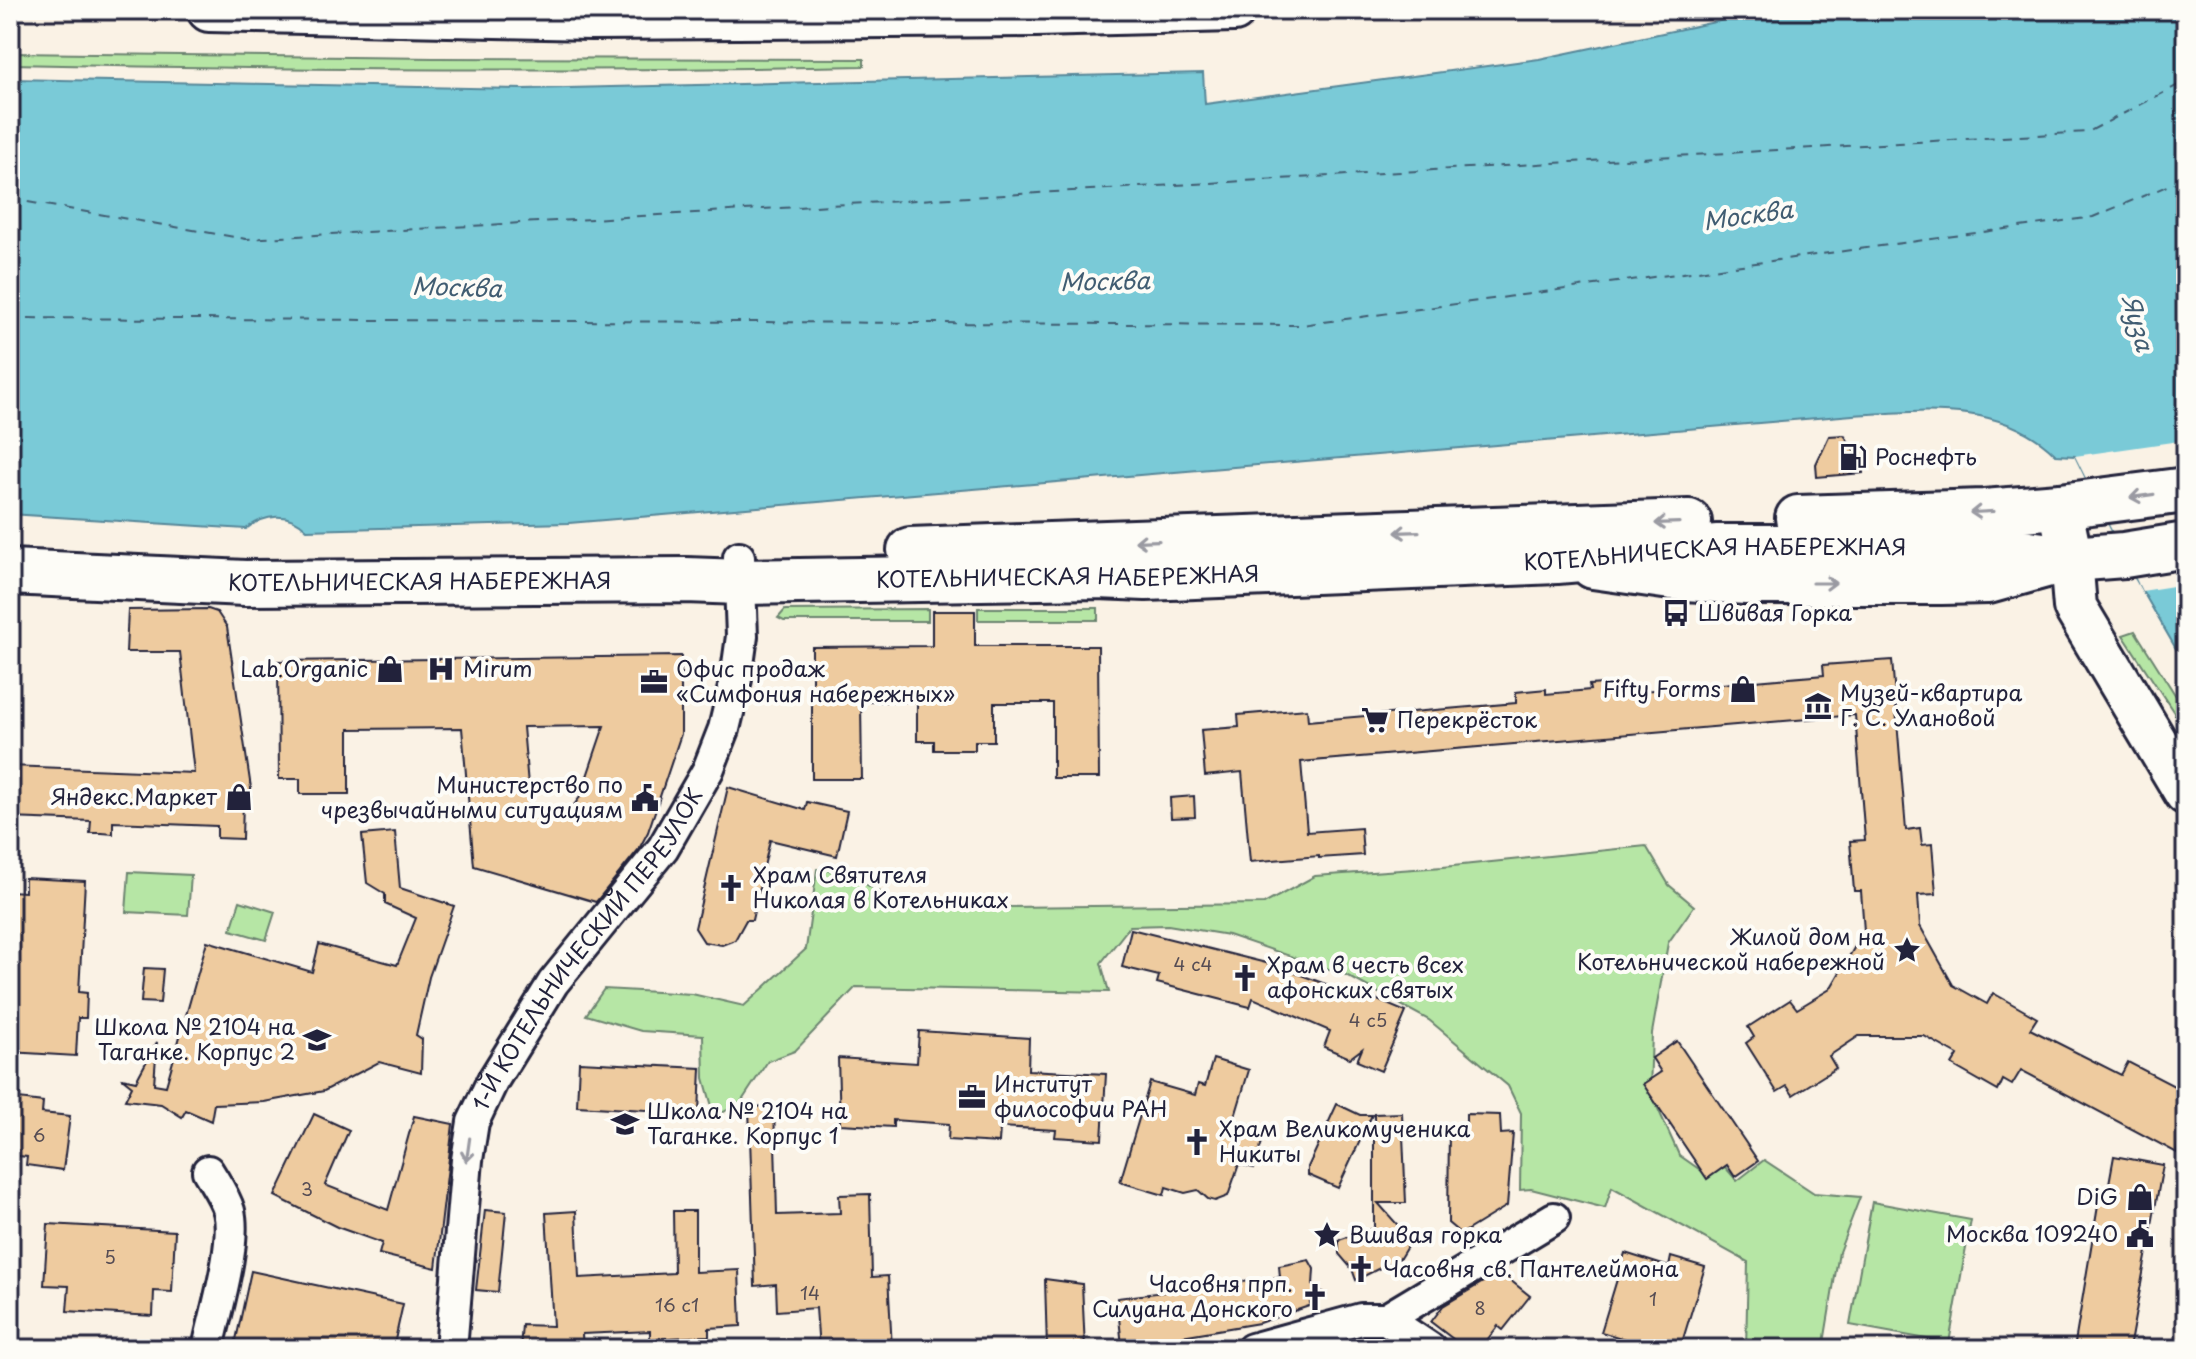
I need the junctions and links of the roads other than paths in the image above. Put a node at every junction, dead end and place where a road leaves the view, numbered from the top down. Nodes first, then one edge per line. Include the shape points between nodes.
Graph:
1 (209, 10) edge
2 (1234, 10) edge
3 (591, 14) edge
4 (2186, 490) edge
5 (2079, 505) junction
6 (2186, 545) edge
7 (10, 551) edge
8 (2071, 559) junction
9 (1557, 561) junction
10 (740, 569) junction
11 (10, 572) edge
12 (1988, 582) junction
13 (2075, 607) junction
14 (2186, 793) edge
15 (208, 1171) dead end
16 (1554, 1218) dead end
17 (1386, 1319) junction
18 (208, 1349) edge
19 (451, 1349) edge
20 (1252, 1349) edge
21 (1431, 1349) edge

1 - 3 main road
2 - 3 main road
4 -> 5 main road, КОТЕЛЬНИЧЕСКАЯ НАБЕРЕЖНАЯ
5 - 8 main road
5 -> 10 main road, КОТЕЛЬНИЧЕСКАЯ НАБЕРЕЖНАЯ
6 - 8 main road, КОТЕЛЬНИЧЕСКАЯ НАБЕРЕЖНАЯ
7 - 10 main road, КОТЕЛЬНИЧЕСКАЯ НАБЕРЕЖНАЯ via 242,565
8 - 9 main road, КОТЕЛЬНИЧЕСКАЯ НАБЕРЕЖНАЯ via 1986,547 1734,547
8 - 12 main road
8 - 13 main road
9 - 10 main road, КОТЕЛЬНИЧЕСКАЯ НАБЕРЕЖНАЯ via 1146,578
9 -> 12 main road via 1746,583
10 - 11 main road, КОТЕЛЬНИЧЕСКАЯ НАБЕРЕЖНАЯ via 686,580 245,583
10 -> 19 street, 1-Й КОТЕЛЬНИЧЕСКИЙ ПЕРЕУЛОК via 742,636 736,679 724,729 688,808 663,848 553,983 473,1122
12 - 13 main road
13 - 14 main road
15 - 18 street via 231,1221
16 - 17 street
17 - 20 street via 1361,1319
17 - 21 street

